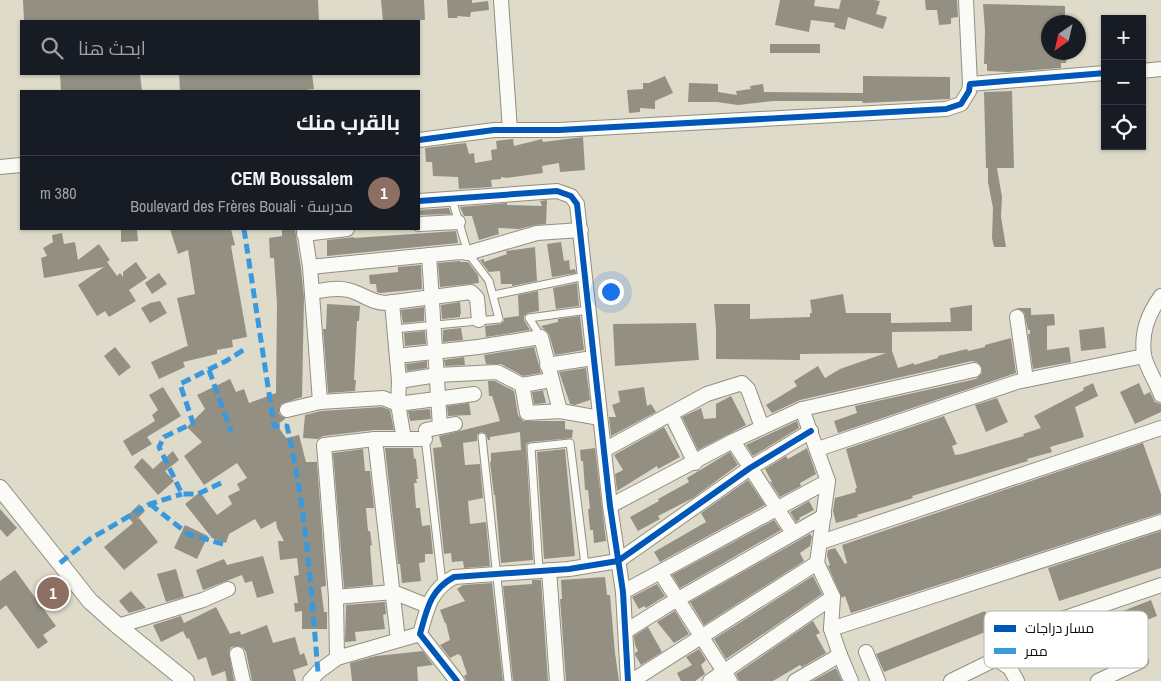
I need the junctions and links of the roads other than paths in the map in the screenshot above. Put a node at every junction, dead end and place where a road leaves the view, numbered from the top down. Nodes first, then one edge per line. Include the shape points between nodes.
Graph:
1 (501, 0) edge
2 (966, 0) edge
3 (1161, 69) edge
4 (1146, 71) edge
5 (1101, 73) edge
6 (970, 84) junction
7 (510, 130) junction
8 (420, 140) edge
9 (20, 165) edge
10 (0, 167) edge
11 (452, 198) junction
12 (420, 201) edge
13 (458, 222) junction
14 (420, 224) edge
15 (326, 230) edge
16 (581, 230) junction
17 (304, 231) edge
18 (468, 253) junction
19 (429, 256) junction
20 (337, 265) junction
21 (310, 268) junction
22 (585, 276) junction
23 (338, 288) junction
24 (312, 292) junction
25 (494, 295) junction
26 (1161, 296) edge
27 (432, 297) junction
28 (392, 302) junction
29 (588, 310) junction
30 (1017, 317) dead end
31 (479, 320) junction
32 (434, 324) junction
33 (394, 329) junction
34 (540, 337) junction
35 (435, 350) junction
36 (397, 356) junction
37 (1144, 356) junction
38 (593, 358) junction
39 (547, 365) junction
40 (974, 370) dead end
41 (437, 375) junction
42 (1158, 379) edge
43 (551, 380) junction
44 (1026, 380) junction
45 (399, 381) junction
46 (522, 385) junction
47 (474, 394) dead end
48 (1161, 395) edge
49 (438, 398) junction
50 (320, 402) junction
51 (398, 404) junction
52 (802, 409) junction
53 (287, 410) dead end
54 (560, 411) junction
55 (671, 414) junction
56 (600, 418) junction
57 (455, 424) dead end
58 (762, 427) junction
59 (1161, 428) edge
60 (811, 431) junction
61 (430, 432) junction
62 (482, 437) dead end
63 (404, 438) junction
64 (375, 439) junction
65 (733, 441) junction
66 (818, 449) junction
67 (604, 450) junction
68 (695, 463) junction
69 (750, 468) junction
70 (828, 481) junction
71 (0, 488) edge
72 (610, 506) junction
73 (778, 508) junction
74 (824, 516) junction
75 (1161, 522) edge
76 (793, 533) junction
77 (821, 542) junction
78 (618, 561) junction
79 (817, 563) junction
80 (585, 565) junction
81 (544, 570) junction
82 (660, 572) junction
83 (496, 573) junction
84 (442, 583) junction
85 (1161, 585) edge
86 (228, 589) dead end
87 (393, 592) junction
88 (623, 592) junction
89 (336, 597) junction
90 (833, 597) junction
91 (677, 600) junction
92 (428, 606) junction
93 (1085, 611) edge
94 (118, 626) junction
95 (831, 629) junction
96 (626, 631) junction
97 (420, 634) junction
98 (701, 636) junction
99 (398, 640) junction
100 (866, 652) dead end
101 (238, 654) dead end
102 (840, 656) junction
103 (337, 658) junction
104 (984, 665) edge
105 (1010, 668) edge
106 (1127, 668) edge
107 (728, 677) edge
108 (455, 680) edge
109 (186, 681) edge
110 (243, 681) edge
111 (310, 681) edge
112 (508, 681) edge
113 (557, 681) edge
114 (628, 681) edge
115 (632, 681) edge
116 (710, 681) edge
117 (795, 681) edge
118 (851, 681) edge
119 (878, 681) edge
120 (951, 681) edge
121 (1017, 681) edge
122 (1098, 681) edge

1 - 7 street
2 - 6 street
3 - 4 street
5 - 6 street
6 - 7 street via 962,104 946,109
7 - 8 street
9 - 10 street
11 - 12 street
11 - 13 lane
11 - 16 street via 562,192 577,204
13 - 14 street
13 - 18 lane
15 - 17 street
16 - 18 street via 537,233
16 - 22 street
17 - 21 street
18 - 19 street
18 - 25 lane via 489,281
19 - 20 street
19 - 27 street
20 - 21 street
20 - 23 street
21 - 24 street
22 - 25 lane
22 - 29 street
23 - 24 street
23 - 28 street via 374,302
24 - 50 street
25 - 31 lane via 499,318
26 - 37 street via 1150,311 1146,324
27 - 28 street
27 - 31 street via 471,292 476,298
27 - 32 street
28 - 33 street
29 - 34 lane via 529,318
29 - 38 street
30 - 44 street
31 - 32 lane
32 - 33 lane
32 - 35 street
33 - 36 street
34 - 35 street
34 - 39 street
35 - 36 street
35 - 41 street
36 - 45 street
37 - 42 street
37 - 44 street
38 - 39 street
38 - 56 street
39 - 43 street
40 - 52 street
41 - 45 street
41 - 46 street via 497,372
41 - 49 street
42 - 48 street
43 - 46 street
43 - 54 street
44 - 66 street
45 - 51 street
46 - 54 street via 527,413
47 - 49 street
49 - 51 street
49 - 61 street
50 - 51 street via 383,398
50 - 53 street
51 - 63 street
52 - 58 street
52 - 60 street
54 - 56 street
55 - 58 street via 707,394 742,383 748,389
55 - 67 street
55 - 68 street
56 - 67 street
57 - 61 street
58 - 65 street
59 - 77 street
60 - 66 street
60 - 69 street
61 - 63 street
61 - 84 lane
62 - 83 lane
63 - 64 street
64 - 87 street
64 - 89 street via 324,445
65 - 68 street
65 - 69 street
66 - 70 street
67 - 72 street
68 - 72 street
69 - 73 street
69 - 78 street
70 - 73 street
70 - 74 street
71 - 94 street via 90,601
72 - 78 street
73 - 76 street
73 - 82 street
74 - 76 street
74 - 77 street
75 - 95 street
76 - 91 street
77 - 79 street
78 - 80 street
78 - 88 street
79 - 90 street
79 - 98 street
80 - 81 street
80 - 81 lane via 570,443 531,447
81 - 83 street
81 - 113 street
82 - 88 street
82 - 91 street
83 - 84 street via 454,577
83 - 112 lane
84 - 92 street
85 - 93 street
86 - 94 street
87 - 89 street
87 - 92 street
87 - 99 street
88 - 96 street
89 - 103 street
90 - 95 street
90 - 107 street
91 - 96 street
91 - 98 street
92 - 97 street
94 - 109 street
95 - 102 street
96 - 114 street
97 - 99 street
97 - 108 street
98 - 107 street
98 - 115 street
99 - 103 street
100 - 119 street
101 - 110 street
102 - 117 street
102 - 118 street
103 - 111 street
104 - 120 street
105 - 121 street
106 - 122 street
107 - 116 street

